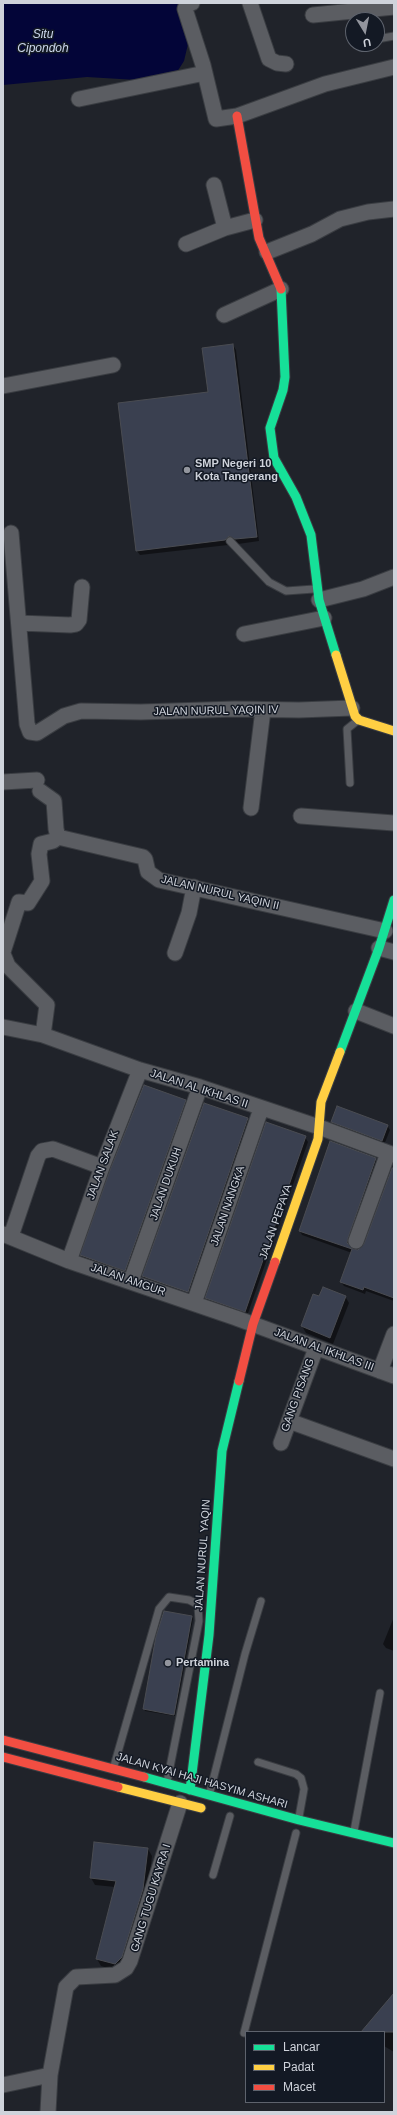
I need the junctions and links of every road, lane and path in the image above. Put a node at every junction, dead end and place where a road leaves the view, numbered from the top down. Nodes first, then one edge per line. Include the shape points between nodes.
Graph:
1 (192, 3) edge
2 (250, 3) edge
3 (341, 8) edge
4 (394, 8) edge
5 (313, 15) dead end
6 (286, 64) dead end
7 (394, 67) edge
8 (206, 73) junction
9 (79, 99) dead end
10 (237, 116) junction
11 (214, 185) dead end
12 (394, 210) edge
13 (255, 220) junction
14 (226, 228) junction
15 (186, 244) dead end
16 (267, 252) junction
17 (281, 289) junction
18 (224, 315) dead end
19 (113, 365) dead end
20 (3, 386) edge
21 (11, 533) dead end
22 (230, 540) dead end
23 (394, 577) edge
24 (82, 587) dead end
25 (10, 588) edge
26 (318, 594) junction
27 (324, 618) junction
28 (19, 623) junction
29 (244, 634) dead end
30 (264, 710) junction
31 (355, 714) junction
32 (394, 731) edge
33 (3, 782) edge
34 (350, 783) dead end
35 (251, 808) dead end
36 (301, 816) dead end
37 (394, 822) edge
38 (58, 837) junction
39 (194, 888) junction
40 (394, 900) edge
41 (385, 931) junction
42 (379, 948) junction
43 (394, 952) edge
44 (176, 953) dead end
45 (4, 959) edge
46 (356, 1011) junction
47 (394, 1026) edge
48 (3, 1027) edge
49 (43, 1035) junction
50 (140, 1070) junction
51 (200, 1088) junction
52 (261, 1109) junction
53 (319, 1127) junction
54 (391, 1154) edge
55 (102, 1167) junction
56 (7, 1235) edge
57 (356, 1241) dead end
58 (69, 1260) junction
59 (131, 1281) junction
60 (194, 1303) junction
61 (253, 1324) junction
62 (394, 1334) edge
63 (316, 1348) junction
64 (387, 1374) edge
65 (289, 1421) junction
66 (281, 1443) dead end
67 (394, 1459) edge
68 (261, 1601) dead end
69 (380, 1693) dead end
70 (3, 1740) edge
71 (3, 1757) edge
72 (258, 1762) dead end
73 (113, 1768) junction
74 (167, 1783) junction
75 (110, 1785) junction
76 (190, 1790) junction
77 (210, 1795) junction
78 (180, 1803) junction
79 (209, 1810) dead end
80 (230, 1816) dead end
81 (299, 1820) junction
82 (296, 1833) joint
83 (354, 1834) junction
84 (394, 1843) edge
85 (213, 1875) dead end
86 (244, 2033) dead end
87 (50, 2075) junction
88 (3, 2085) edge
89 (48, 2112) edge

1 - 8 street via 187,4 185,9
2 - 6 street via 269,59
3 - 4 street
3 - 5 street
7 - 10 street via 325,84
8 - 9 street
8 - 10 street via 216,120
10 - 13 street
11 - 14 street
12 - 16 street via 368,212 340,219 312,234
13 - 14 street
13 - 16 street via 259,238
14 - 15 street
16 - 17 street
17 - 18 street
17 - 26 street via 285,377 272,419 270,438 274,458 296,497 310,534
19 - 20 street
21 - 25 street
22 - 26 lane via 269,582 286,591
23 - 26 street via 363,588
24 - 28 street via 79,620 76,624
25 - 28 street
26 - 27 street
27 - 29 street
27 - 31 street
28 - 30 street, JALAN NURUL YAQIN IV via 27,724 30,732 37,733 64,716 81,712
30 - 31 street, JALAN NURUL YAQIN IV
30 - 35 street
31 - 32 street
31 - 34 lane via 347,728
33 - 38 street via 38,786 54,802
36 - 37 street
38 - 39 street, JALAN NURUL YAQIN II via 143,857 148,872 153,877
38 - 45 street via 41,844 42,881 28,903 19,902
39 - 41 street, JALAN NURUL YAQIN II
39 - 44 street
40 - 41 street, JALAN PEPAYA
41 - 42 street, JALAN PEPAYA
42 - 43 street
42 - 46 street, JALAN PEPAYA
45 - 49 street via 47,1005
46 - 47 street
46 - 53 street, JALAN PEPAYA via 321,1102
48 - 49 street, JALAN AL IKHLAS II
49 - 50 street, JALAN AL IKHLAS II
50 - 51 street, JALAN AL IKHLAS II
50 - 55 street, JALAN SALAK
51 - 52 street, JALAN AL IKHLAS II
51 - 59 street, JALAN DUKUH
52 - 53 street, JALAN AL IKHLAS II
52 - 60 street, JALAN NANGKA
53 - 54 street, JALAN AL IKHLAS II
53 - 61 street, JALAN PEPAYA via 318,1139
54 - 57 street
55 - 56 street via 53,1149 42,1150
55 - 58 street, JALAN SALAK
56 - 58 street, JALAN AMGUR
58 - 59 street, JALAN AMGUR
59 - 60 street, JALAN AMGUR
60 - 61 street, JALAN AMGUR
61 - 63 street, JALAN AL IKHLAS III
61 - 76 street, JALAN NURUL YAQIN via 222,1451 209,1636
62 - 64 street
63 - 64 street, JALAN AL IKHLAS III
63 - 65 street, GANG PISANG
65 - 66 street, GANG PISANG
65 - 67 street
68 - 77 lane
69 - 83 lane
70 - 73 street, JALAN KYAI HAJI HASYIM ASHARI
71 - 75 street
72 - 81 lane via 296,1774 301,1778 304,1789
73 - 74 street, JALAN KYAI HAJI HASYIM ASHARI
73 - 74 lane via 159,1609 169,1597 189,1600 198,1606 199,1620
73 - 75 street
74 - 76 street, JALAN KYAI HAJI HASYIM ASHARI
75 - 78 street
76 - 77 street, JALAN KYAI HAJI HASYIM ASHARI
77 - 81 street, JALAN KYAI HAJI HASYIM ASHARI
78 - 79 street
78 - 87 street, GANG TUGU KAYRA I via 130,1962 115,1975 81,1976 72,1979 66,1987
80 - 85 lane
81 - 82 street
81 - 83 street, JALAN KYAI HAJI HASYIM ASHARI
82 - 86 lane
83 - 84 street, JALAN KYAI HAJI HASYIM ASHARI
87 - 88 street
87 - 89 street, GANG TUGU KAYRA I

